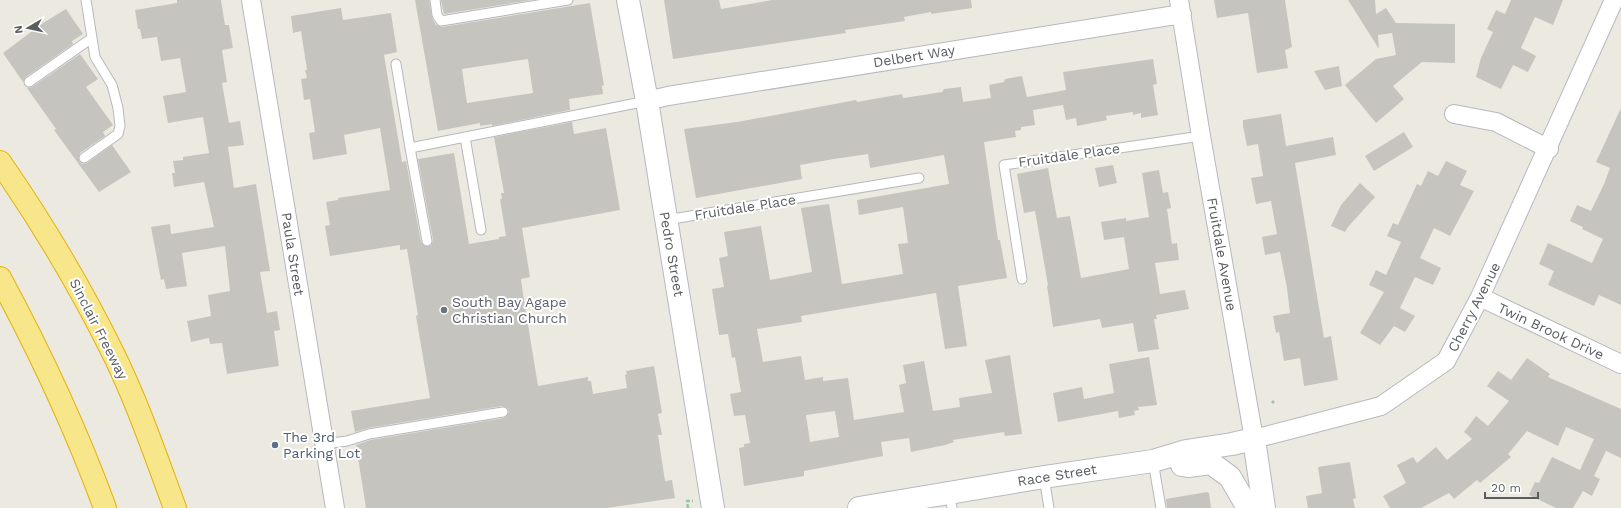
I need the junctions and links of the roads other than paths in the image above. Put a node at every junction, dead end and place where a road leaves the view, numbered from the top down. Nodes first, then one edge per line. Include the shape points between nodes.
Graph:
1 (86, 0) edge
2 (251, 0) edge
3 (435, 0) edge
4 (568, 0) edge
5 (628, 0) edge
6 (1614, 0) edge
7 (1181, 7) edge
8 (92, 38) junction
9 (396, 64) dead end
10 (29, 82) dead end
11 (647, 101) junction
12 (1454, 114) dead end
13 (465, 136) junction
14 (1201, 136) junction
15 (410, 148) junction
16 (1549, 149) junction
17 (84, 158) dead end
18 (0, 162) edge
19 (920, 178) dead end
20 (666, 220) junction
21 (481, 230) dead end
22 (427, 241) dead end
23 (0, 278) edge
24 (1022, 279) dead end
25 (1480, 297) junction
26 (1621, 364) edge
27 (503, 412) dead end
28 (1254, 439) junction
29 (325, 444) junction
30 (1153, 461) junction
31 (1044, 477) junction
32 (950, 500) edge
33 (105, 508) edge
34 (175, 508) edge
35 (335, 508) edge
36 (713, 508) edge
37 (859, 508) edge
38 (1049, 508) edge
39 (1161, 508) edge
40 (1248, 508) edge
41 (1264, 508) edge

1 - 8 lane
2 - 29 street, Paula Street
3 - 4 lane via 437,15 441,21
5 - 11 street, Pedro Street
6 - 16 street, Cherry Avenue
7 - 11 street, Delbert Way
7 - 14 street, Fruitdale Avenue
8 - 10 lane
8 - 17 lane via 95,57 112,85 120,126 118,134
9 - 15 lane
11 - 13 lane
11 - 20 street, Pedro Street
12 - 16 street via 1496,122
13 - 15 lane
13 - 21 lane
14 - 24 lane, Fruitdale Place via 1004,165
14 - 28 street, Fruitdale Avenue
15 - 22 lane
16 - 25 street, Cherry Avenue
18 - 34 highway, Sinclair Freeway via 35,212 115,357
19 - 20 lane, Fruitdale Place
20 - 36 street, Pedro Street
23 - 33 highway via 57,390
25 - 26 street, Twin Brook Drive
25 - 28 street, Cherry Avenue via 1446,361 1381,406
27 - 29 lane via 369,434
28 - 30 street, Race Street via 1186,451
28 - 41 street, Fruitdale Avenue
29 - 35 street, Paula Street
30 - 31 street, Race Street
30 - 39 lane
30 - 40 street via 1188,466 1211,463 1230,477
31 - 32 street, Race Street
31 - 38 lane
32 - 37 street, Race Street

